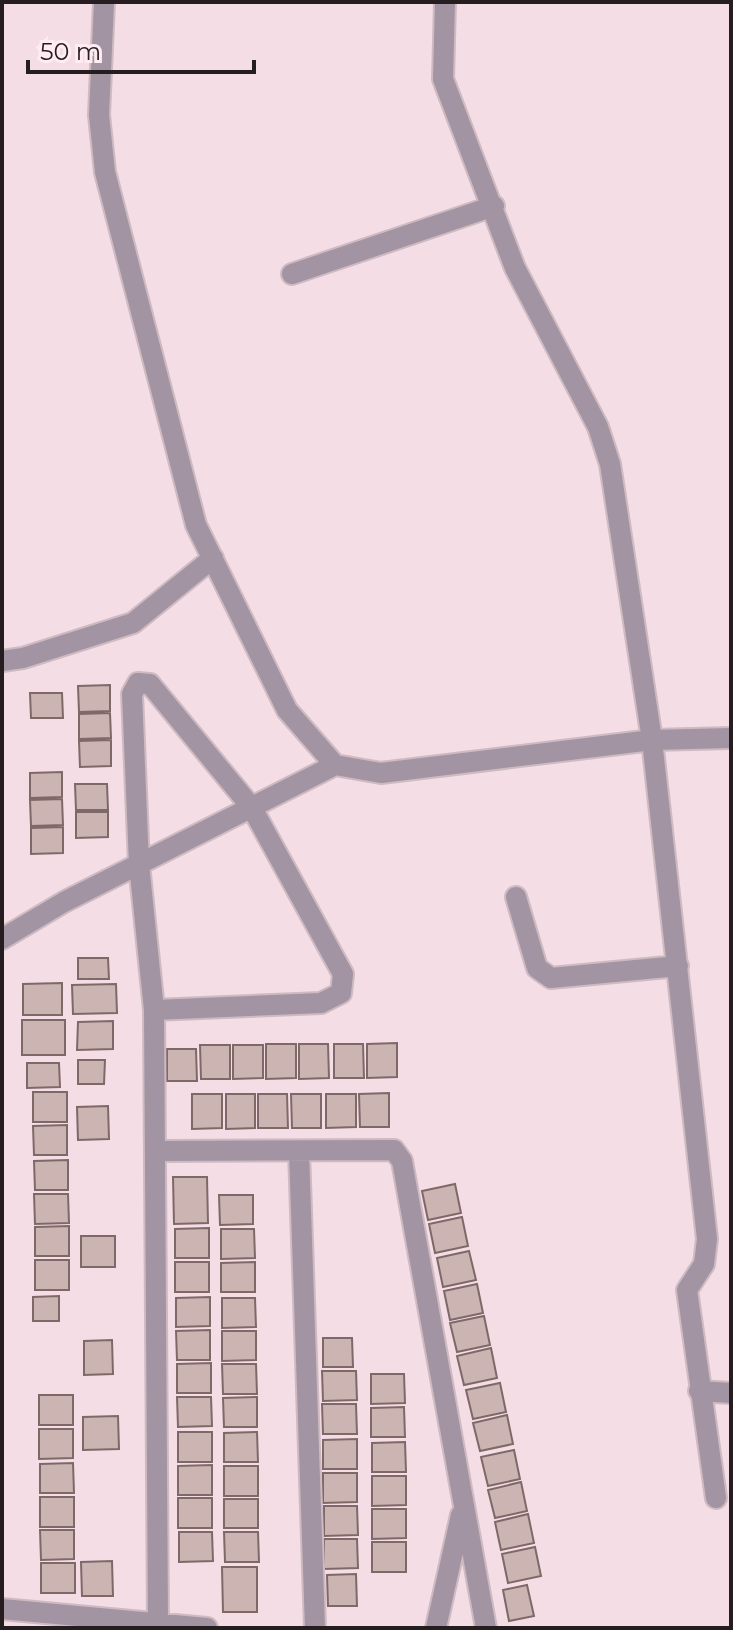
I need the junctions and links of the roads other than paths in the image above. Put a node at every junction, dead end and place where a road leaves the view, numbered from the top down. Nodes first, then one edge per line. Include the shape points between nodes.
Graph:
1 (104, 2) edge
2 (445, 2) edge
3 (494, 206) junction
4 (292, 274) dead end
5 (210, 553) junction
6 (2, 661) edge
7 (731, 738) edge
8 (652, 740) junction
9 (335, 765) junction
10 (252, 808) junction
11 (139, 864) junction
12 (516, 897) dead end
13 (2, 939) edge
14 (678, 966) junction
15 (154, 1010) junction
16 (156, 1151) junction
17 (299, 1151) junction
18 (699, 1391) junction
19 (731, 1393) edge
20 (716, 1498) dead end
21 (463, 1504) junction
22 (2, 1609) edge
23 (158, 1625) junction
24 (207, 1628) edge
25 (315, 1628) edge
26 (436, 1628) edge
27 (486, 1628) edge

1 - 5 street via 99,115 105,172 196,525
2 - 3 street via 443,79
3 - 4 street
3 - 8 street via 515,268 598,427 610,464
5 - 6 street via 133,623
5 - 9 street via 287,710
7 - 8 street
8 - 9 street via 381,773
8 - 14 street
9 - 10 street
10 - 11 street
10 - 11 street via 150,684 138,683 132,694
10 - 15 street via 343,974 341,993 321,1003
11 - 13 street
11 - 15 street
12 - 14 street via 537,968 551,978
14 - 18 street via 708,1253 687,1290
15 - 16 street
16 - 17 street
16 - 23 street
17 - 21 street via 381,1148 394,1150 402,1161
17 - 25 street
18 - 19 street
18 - 20 street
21 - 26 street
21 - 27 street
22 - 23 street
23 - 24 street

